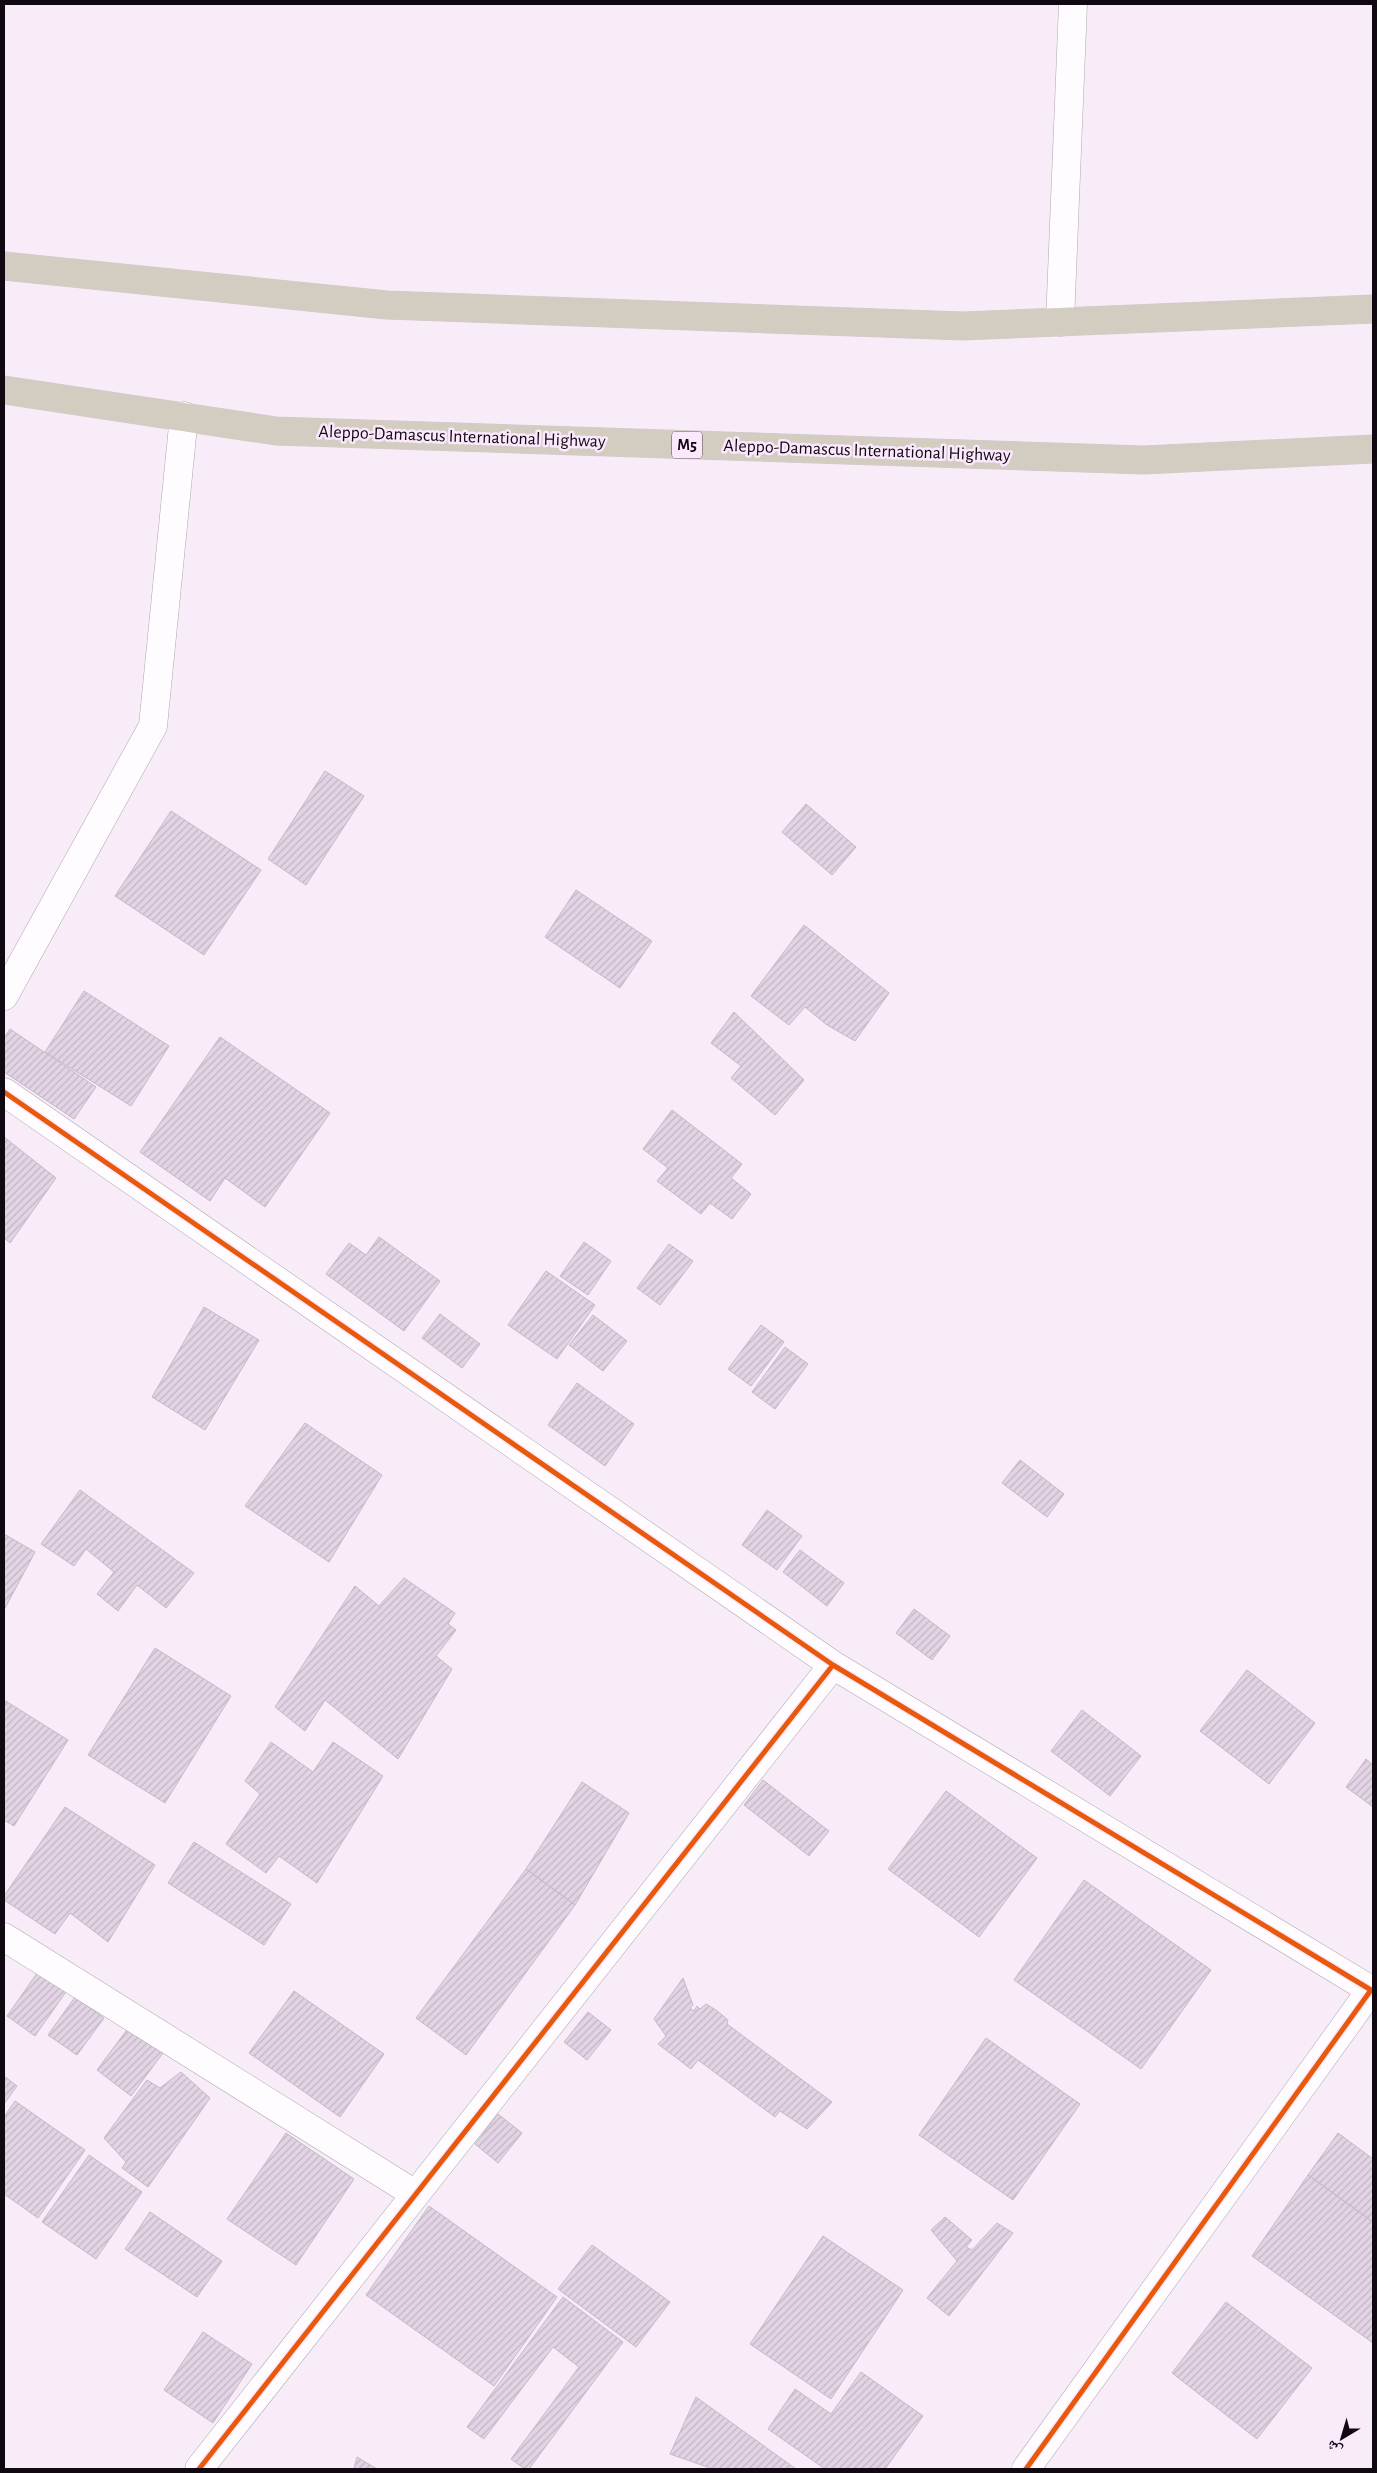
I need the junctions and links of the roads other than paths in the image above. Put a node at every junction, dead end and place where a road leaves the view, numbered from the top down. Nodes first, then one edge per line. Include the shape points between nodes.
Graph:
1 (1074, 4) edge
2 (4, 266) edge
3 (1373, 309) edge
4 (1060, 322) junction
5 (4, 390) edge
6 (184, 416) junction
7 (1373, 449) edge
8 (4, 996) edge
9 (4, 1092) edge
10 (833, 1665) junction
11 (4, 1937) edge
12 (1372, 1991) edge
13 (416, 2194) junction
14 (199, 2469) edge
15 (1026, 2469) edge

1 - 4 street
2 - 4 highway via 388,305 963,326
3 - 4 highway
5 - 6 highway, Aleppo-Damascus International Highway / M5
6 - 7 highway, Aleppo-Damascus International Highway / M5 via 276,431 1144,460
6 - 8 street via 153,726
9 - 10 street
10 - 12 street
10 - 13 street
11 - 13 street
12 - 15 street
13 - 14 street

